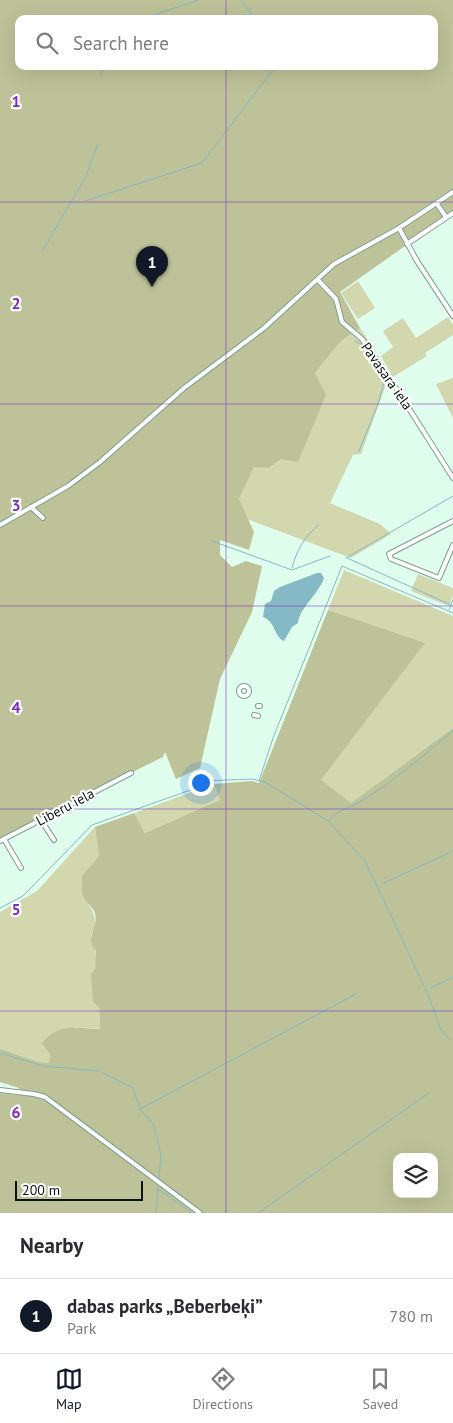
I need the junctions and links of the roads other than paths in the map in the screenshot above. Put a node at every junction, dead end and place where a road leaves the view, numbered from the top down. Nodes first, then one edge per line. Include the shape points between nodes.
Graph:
1 (453, 192) edge
2 (437, 204) junction
3 (453, 212) edge
4 (446, 217) junction
5 (398, 228) junction
6 (407, 244) junction
7 (318, 280) junction
8 (453, 316) edge
9 (453, 478) edge
10 (31, 507) junction
11 (43, 518) dead end
12 (453, 521) edge
13 (0, 525) edge
14 (453, 545) edge
15 (131, 773) dead end
16 (41, 820) junction
17 (54, 840) dead end
18 (2, 841) edge
19 (20, 868) dead end
20 (0, 1090) edge
21 (200, 1213) edge

1 - 2 street
2 - 4 street
2 - 5 street
3 - 4 street
4 - 6 street
5 - 6 street
5 - 7 street via 334,264
6 - 8 street
7 - 9 street, Pavasara iela via 336,300 342,322 362,339 389,377
7 - 10 street via 264,328 184,388 100,462 68,486
10 - 11 street
10 - 13 street
12 - 14 street via 390,554 391,559 439,578
15 - 16 street, Liberu iela
16 - 17 street
16 - 18 street, Liberu iela
18 - 19 street
20 - 21 street via 45,1097

